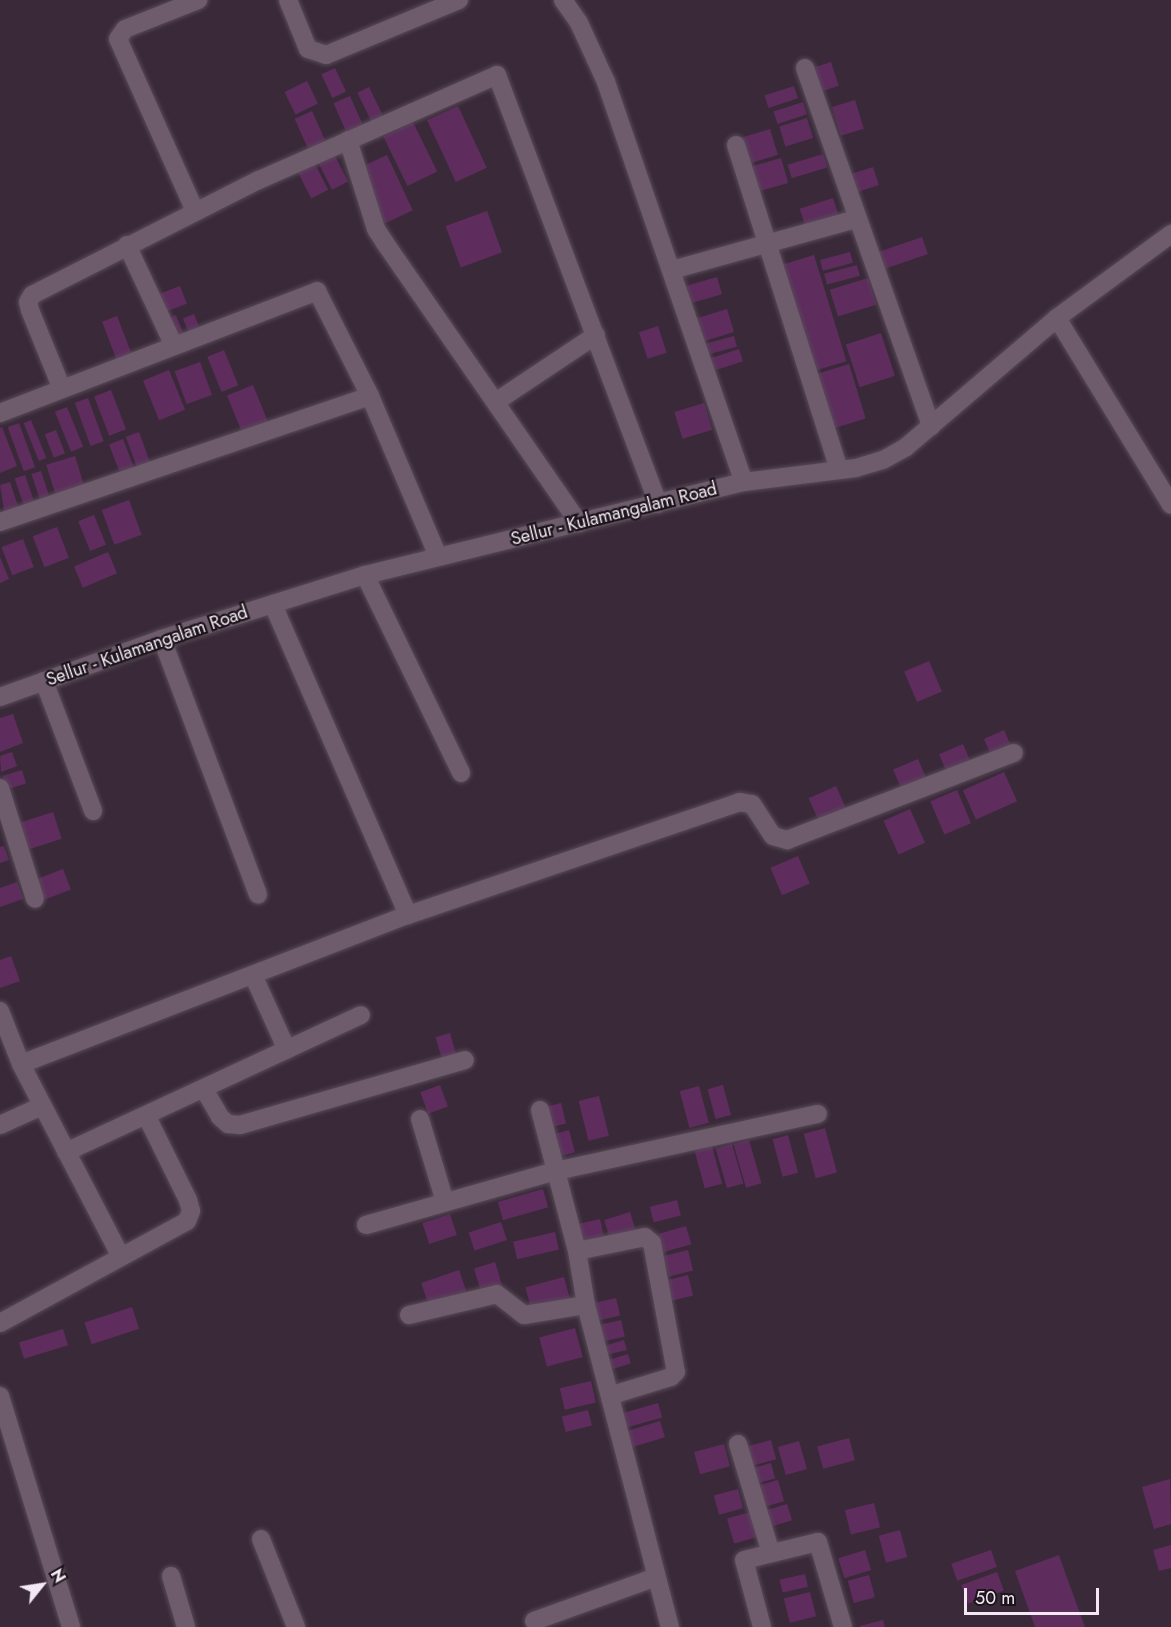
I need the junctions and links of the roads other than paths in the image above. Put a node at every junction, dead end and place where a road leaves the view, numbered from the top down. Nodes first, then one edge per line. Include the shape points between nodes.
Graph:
1 (198, 0) edge
2 (288, 0) edge
3 (459, 0) edge
4 (563, 0) edge
5 (805, 68) dead end
6 (348, 140) junction
7 (736, 145) dead end
8 (195, 211) junction
9 (856, 219) junction
10 (1171, 234) edge
11 (766, 243) junction
12 (127, 245) junction
13 (672, 270) junction
14 (1057, 318) junction
15 (596, 334) junction
16 (174, 346) junction
17 (62, 389) junction
18 (370, 396) junction
19 (497, 401) junction
20 (0, 413) edge
21 (931, 426) junction
22 (839, 470) junction
23 (744, 482) junction
24 (658, 504) junction
25 (1171, 505) edge
26 (0, 522) edge
27 (579, 523) junction
28 (438, 556) junction
29 (365, 575) junction
30 (273, 604) junction
31 (162, 639) junction
32 (44, 681) junction
33 (0, 696) edge
34 (1014, 753) dead end
35 (461, 774) dead end
36 (0, 788) edge
37 (93, 811) dead end
38 (258, 895) dead end
39 (35, 899) dead end
40 (408, 915) junction
41 (253, 975) junction
42 (0, 1011) edge
43 (361, 1015) dead end
44 (287, 1050) junction
45 (465, 1060) dead end
46 (21, 1064) junction
47 (204, 1089) junction
48 (42, 1106) junction
49 (540, 1110) dead end
50 (818, 1114) dead end
51 (147, 1117) junction
52 (420, 1119) dead end
53 (0, 1125) edge
54 (66, 1152) junction
55 (556, 1171) junction
56 (445, 1202) junction
57 (366, 1225) dead end
58 (577, 1251) junction
59 (121, 1257) junction
60 (586, 1305) junction
61 (409, 1315) dead end
62 (0, 1323) edge
63 (612, 1395) junction
64 (0, 1396) edge
65 (738, 1444) dead end
66 (261, 1539) dead end
67 (771, 1553) junction
68 (171, 1576) dead end
69 (656, 1576) junction
70 (530, 1625) edge
71 (71, 1627) edge
72 (186, 1627) edge
73 (296, 1627) edge
74 (670, 1627) edge
75 (762, 1627) edge
76 (843, 1627) edge

1 - 8 street via 125,29 118,39
2 - 3 street via 308,49 326,55
4 - 13 street via 579,23 606,82
5 - 9 street
6 - 8 street
6 - 15 street via 497,75
6 - 19 street via 376,229
7 - 11 street
8 - 12 street
9 - 11 street
9 - 21 street
10 - 14 street, Sellur - Kulamangalam Road
11 - 13 street
11 - 22 street
12 - 16 street
12 - 17 street via 32,295 28,302
13 - 23 street
14 - 21 street, Sellur - Kulamangalam Road
14 - 25 street
15 - 19 street
15 - 24 street
16 - 17 street
16 - 18 street via 317,291
17 - 20 street
18 - 26 street
18 - 28 street
19 - 27 street
21 - 22 street, Sellur - Kulamangalam Road via 883,460
22 - 23 street, Sellur - Kulamangalam Road
23 - 24 street, Sellur - Kulamangalam Road
24 - 27 street, Sellur - Kulamangalam Road
27 - 28 street, Sellur - Kulamangalam Road
28 - 29 street, Sellur - Kulamangalam Road
29 - 30 street, Sellur - Kulamangalam Road
29 - 35 street
30 - 31 street, Sellur - Kulamangalam Road
30 - 40 street
31 - 32 street, Sellur - Kulamangalam Road
31 - 38 street
32 - 33 street, Sellur - Kulamangalam Road
32 - 37 street
34 - 40 street via 787,840 773,836 752,804 739,802
36 - 39 street
40 - 41 street
41 - 44 street
41 - 46 street
42 - 46 street
43 - 44 street
44 - 47 street
45 - 47 street via 240,1125 228,1124 220,1117
46 - 48 street
47 - 51 street
48 - 53 street
48 - 54 street
49 - 55 street
50 - 55 street
51 - 54 street
51 - 59 street via 191,1211 187,1221
52 - 56 street
54 - 59 street
55 - 56 street
55 - 58 street
56 - 57 street
58 - 60 street
58 - 63 street via 645,1237 652,1243 676,1372
59 - 62 street
60 - 61 street via 524,1315 497,1294
60 - 63 street
63 - 69 street
64 - 71 street
65 - 67 street
66 - 73 street
67 - 75 street via 744,1560
67 - 76 street via 818,1542
68 - 72 street
69 - 70 street
69 - 74 street

